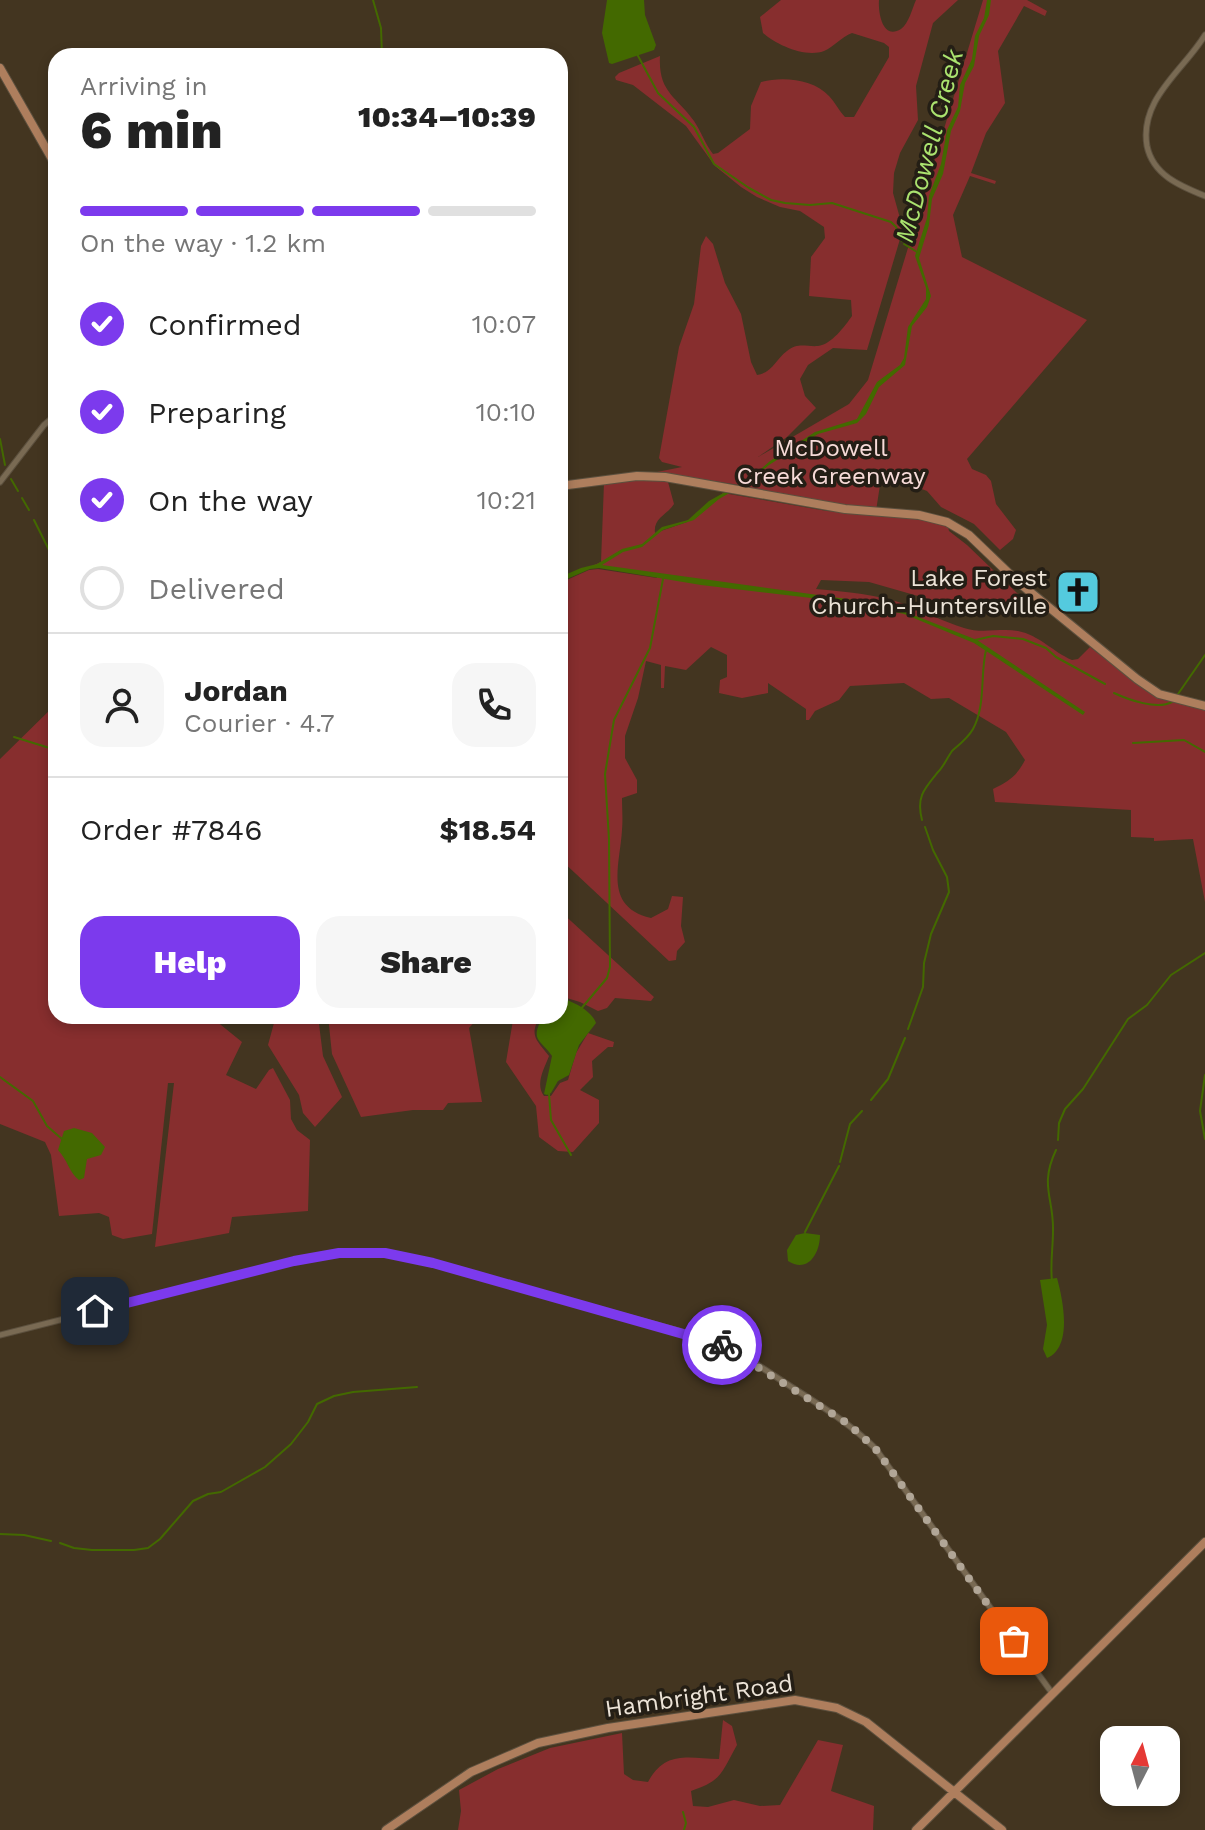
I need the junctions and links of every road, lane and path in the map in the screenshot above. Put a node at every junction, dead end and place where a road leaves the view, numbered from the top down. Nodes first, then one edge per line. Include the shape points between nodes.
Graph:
1 (1205, 35) edge
2 (0, 68) edge
3 (48, 152) edge
4 (1205, 196) edge
5 (48, 422) edge
6 (0, 482) edge
7 (568, 485) edge
8 (1205, 706) edge
9 (0, 1335) edge
10 (1205, 1542) edge
11 (1052, 1693) junction
12 (954, 1791) junction
13 (386, 1830) edge
14 (916, 1830) edge
15 (1002, 1830) edge

1 - 4 street via 1153,102 1146,132 1151,158 1161,172
2 - 3 main road
5 - 6 street
7 - 8 main road via 650,476 947,522 1137,679 1159,694
9 - 11 street via 294,1261 365,1252 433,1263 715,1341 831,1412 875,1448
10 - 11 main road
11 - 12 main road
12 - 13 main road, Hambright Road via 857,1716 825,1704 789,1700 538,1743 471,1772
12 - 14 main road
12 - 15 main road, Hambright Road

